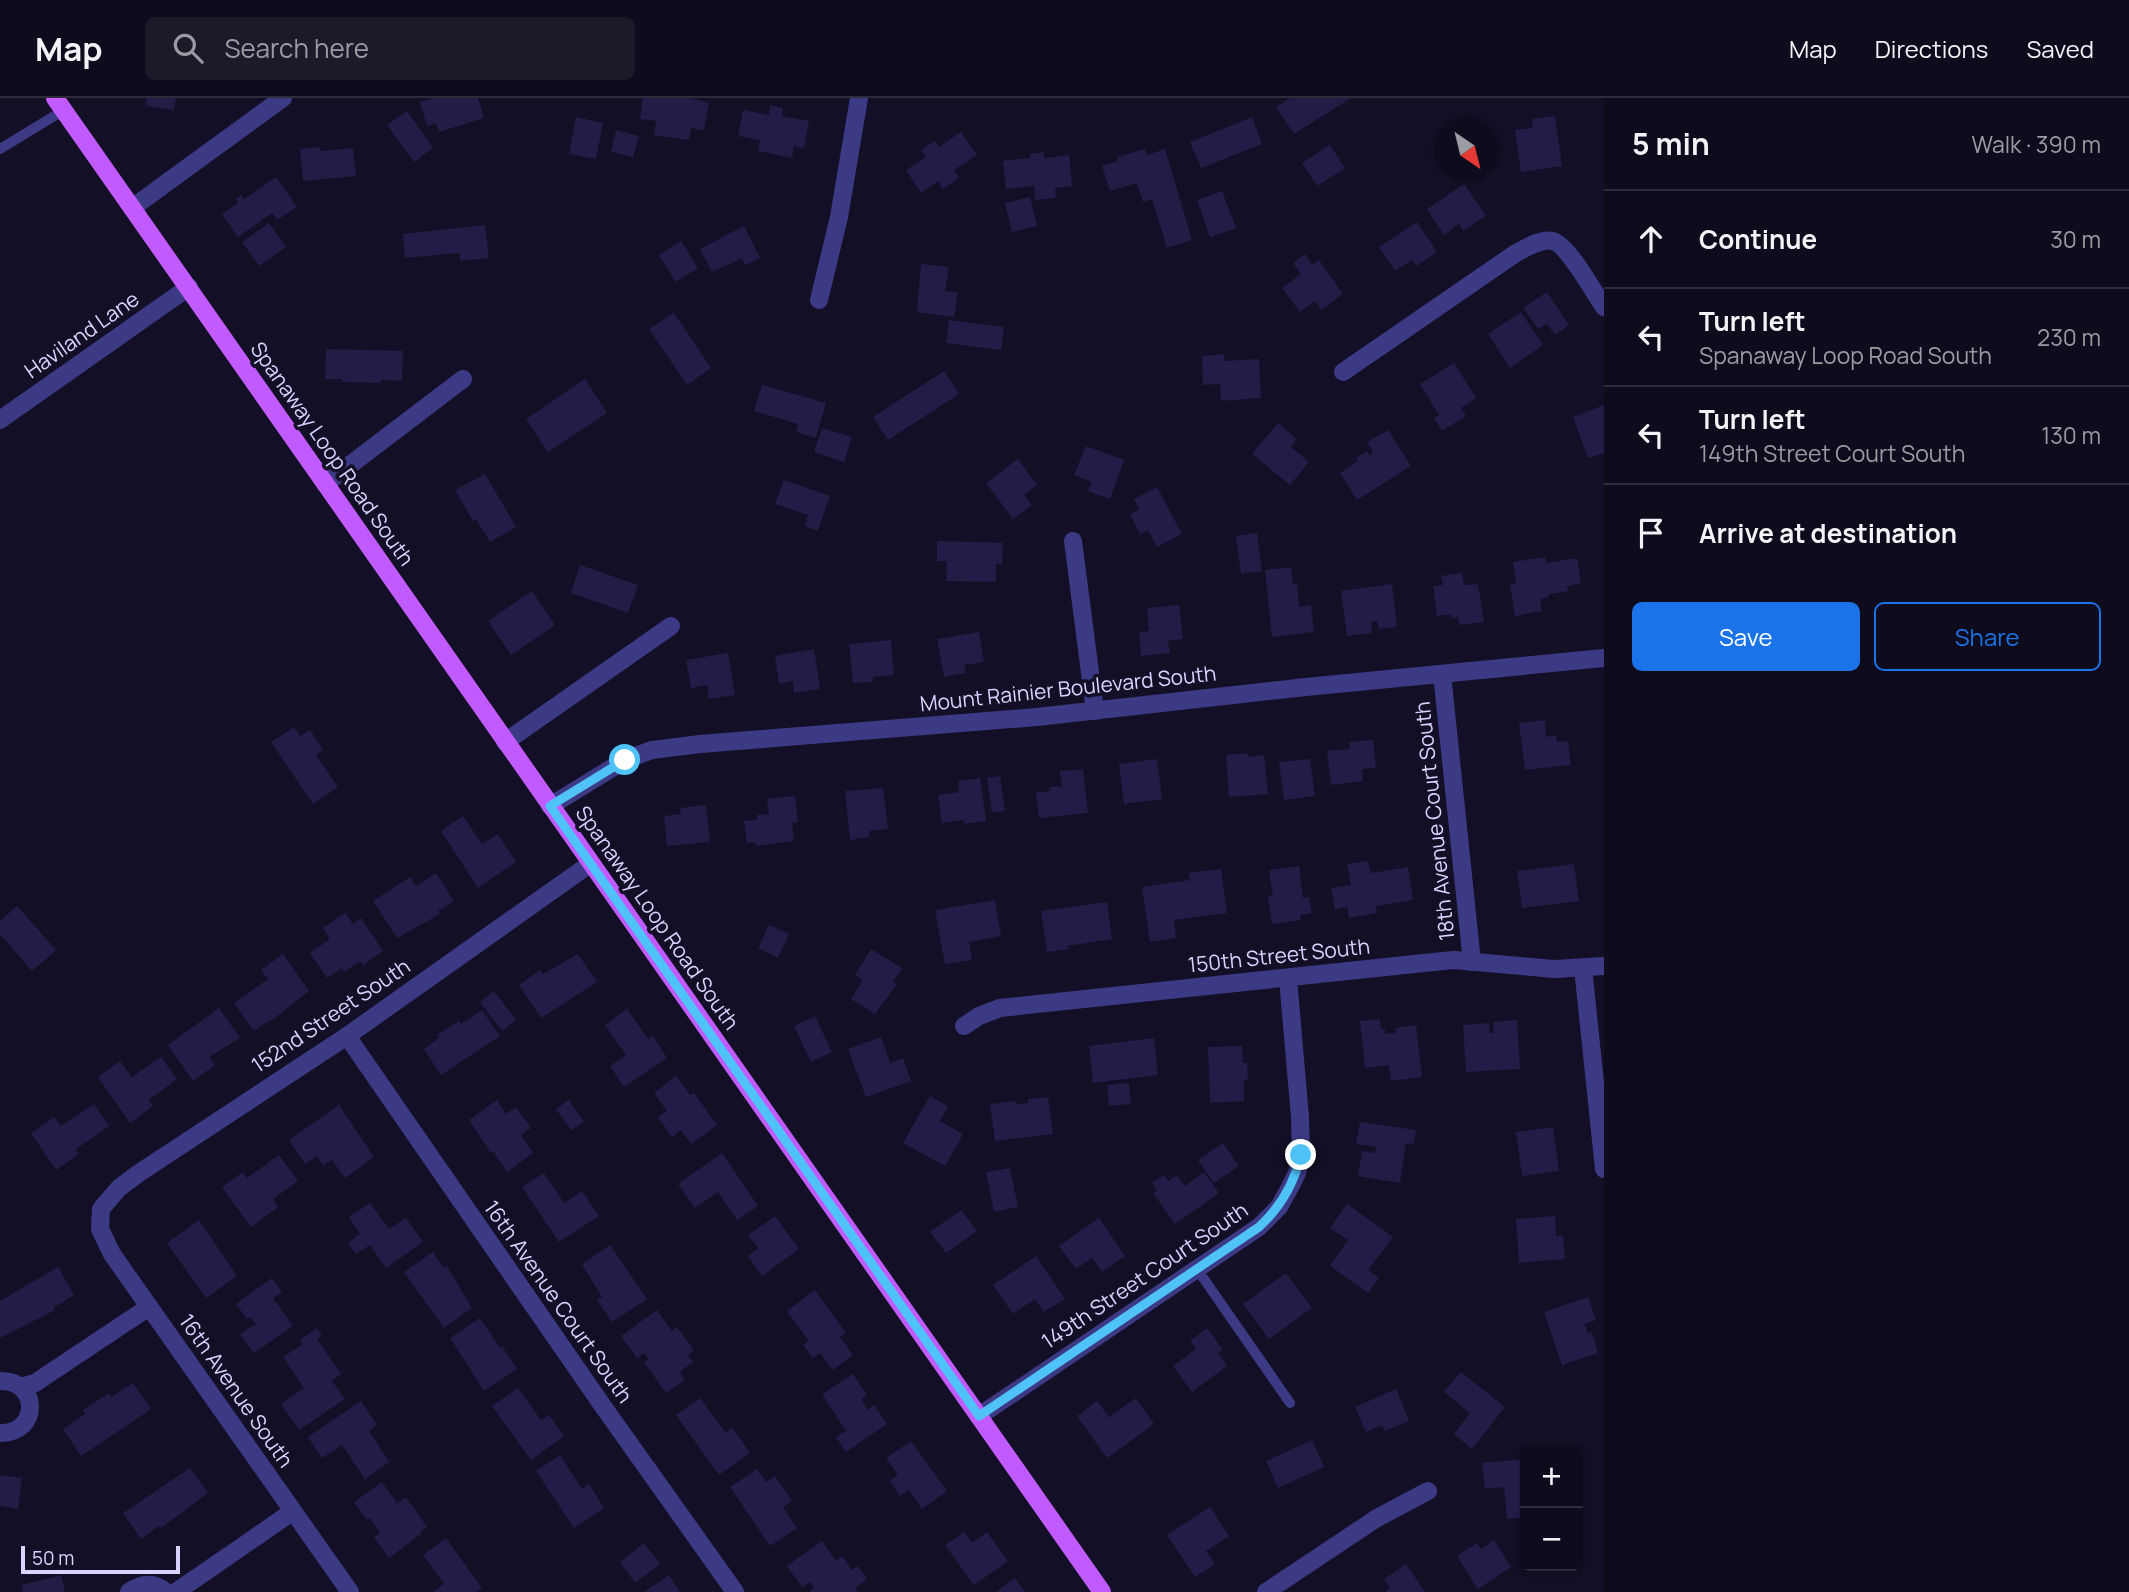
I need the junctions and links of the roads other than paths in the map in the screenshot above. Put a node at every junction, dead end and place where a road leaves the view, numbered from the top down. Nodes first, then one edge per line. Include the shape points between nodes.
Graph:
1 (283, 98) edge
2 (859, 98) edge
3 (59, 104) edge
4 (0, 149) edge
5 (132, 208) junction
6 (189, 287) junction
7 (819, 300) dead end
8 (1604, 307) edge
9 (1343, 372) dead end
10 (463, 379) dead end
11 (0, 420) edge
12 (325, 484) junction
13 (1073, 541) dead end
14 (671, 626) dead end
15 (1604, 658) edge
16 (1442, 674) junction
17 (1095, 711) junction
18 (505, 741) junction
19 (550, 806) junction
20 (590, 864) junction
21 (1472, 962) junction
22 (1604, 966) edge
23 (1583, 968) junction
24 (1289, 979) junction
25 (964, 1026) dead end
26 (347, 1036) junction
27 (1604, 1169) edge
28 (101, 1209) joint
29 (1197, 1269) junction
30 (149, 1307) junction
31 (0, 1381) edge
32 (21, 1387) junction
33 (1290, 1404) dead end
34 (979, 1416) junction
35 (0, 1433) edge
36 (1428, 1491) dead end
37 (292, 1512) junction
38 (129, 1592) edge
39 (166, 1592) edge
40 (176, 1592) edge
41 (350, 1592) edge
42 (735, 1592) edge
43 (1102, 1592) edge
44 (1266, 1592) edge

1 - 5 street
2 - 7 street
3 - 4 lane
3 - 5 main road, Spanaway Loop Road South
5 - 6 main road, Spanaway Loop Road South
6 - 11 street, Haviland Lane
6 - 12 main road, Spanaway Loop Road South
8 - 9 street via 1567,253 1552,241 1544,241 1516,253
10 - 12 street
12 - 18 main road, Spanaway Loop Road South
13 - 17 street
14 - 18 street
15 - 16 street, Mount Rainier Boulevard South
16 - 17 street, Mount Rainier Boulevard South
16 - 21 street, 18th Avenue Court South
17 - 19 street, Mount Rainier Boulevard South via 652,750 625,760
18 - 19 main road, Spanaway Loop Road South
19 - 20 main road, Spanaway Loop Road South
20 - 26 street, 152nd Street South
20 - 34 main road, Spanaway Loop Road South
21 - 23 street, 150th Street South
21 - 24 street, 150th Street South via 1433,962
22 - 23 street, 150th Street South
23 - 27 street
24 - 25 street, 150th Street South via 1000,1008
24 - 29 street, 149th Street Court South via 1300,1116 1297,1173 1269,1218
26 - 28 street, 152nd Street South via 139,1172
26 - 42 street, 16th Avenue Court South
28 - 30 street, 16th Avenue South via 103,1236
29 - 33 lane
29 - 34 street, 149th Street Court South
30 - 32 street via 35,1383
30 - 37 street, 16th Avenue South
31 - 32 street
32 - 35 street via 29,1398 29,1416 17,1430
34 - 43 main road, Spanaway Loop Road South
36 - 44 street via 1377,1518
37 - 40 street
37 - 41 street, 16th Avenue South
38 - 39 street via 145,1584

